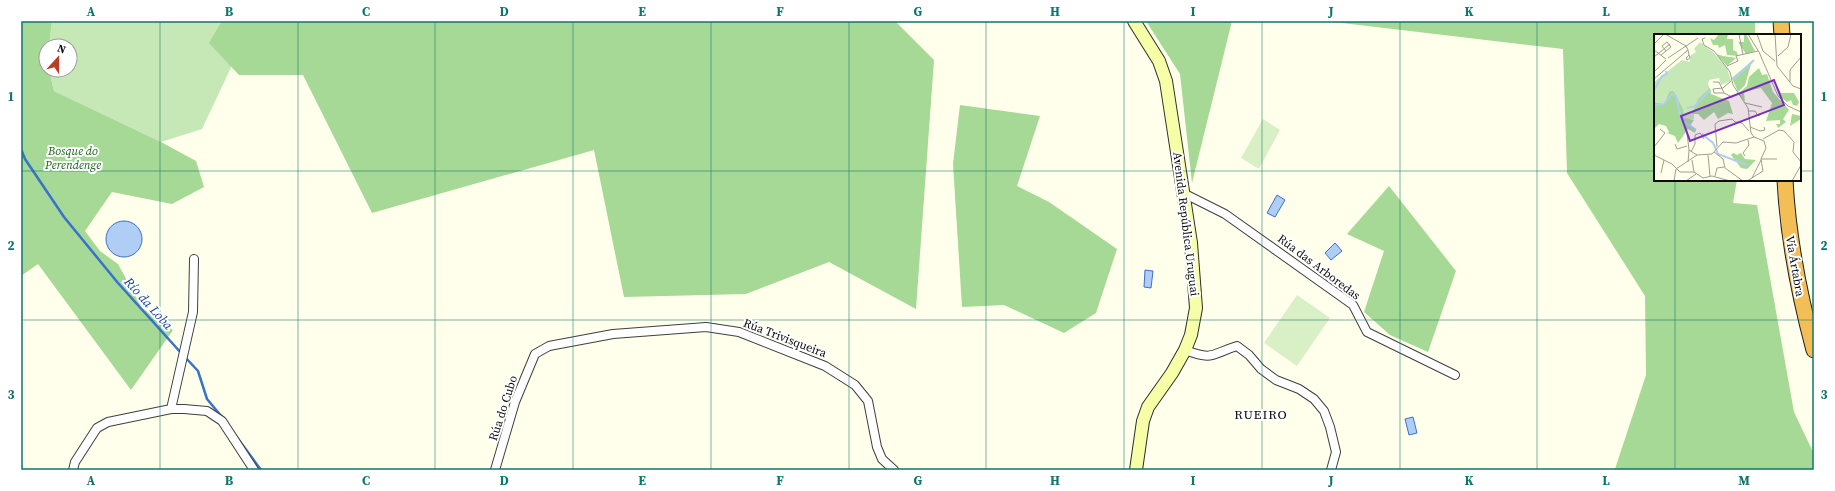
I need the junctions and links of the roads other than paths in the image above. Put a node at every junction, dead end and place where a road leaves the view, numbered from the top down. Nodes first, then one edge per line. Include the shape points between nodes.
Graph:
1 (1134, 21) edge
2 (1781, 21) edge
3 (1782, 34) edge
4 (1785, 181) edge
5 (1183, 193) junction
6 (194, 259) dead end
7 (1185, 350) junction
8 (1814, 350) edge
9 (536, 354) joint
10 (1455, 375) dead end
11 (171, 409) junction
12 (73, 470) edge
13 (254, 470) edge
14 (496, 470) edge
15 (894, 470) edge
16 (1136, 470) edge
17 (1331, 470) edge

1 - 5 street, Avenida República Uruguai via 1159,61 1166,81
2 - 3 highway
4 - 8 highway, Vía Ártabra via 1788,223 1803,307
5 - 7 street, Avenida República Uruguai via 1196,308 1191,335
5 - 10 street, Rúa das Arboredas via 1225,214 1353,305 1367,332
6 - 11 street via 193,312
7 - 16 street, Avenida República Uruguai via 1148,406 1140,433
7 - 17 street via 1208,356 1237,346 1276,380 1314,400 1324,411 1330,427 1336,452
9 - 14 street, Rúa do Cubo via 515,402
9 - 15 street, Rúa Trivisqueira via 549,346 613,334 706,327 740,332 825,366 855,385 868,401 882,460
11 - 12 street via 108,422 97,428 85,444
11 - 13 street via 207,411 222,421

